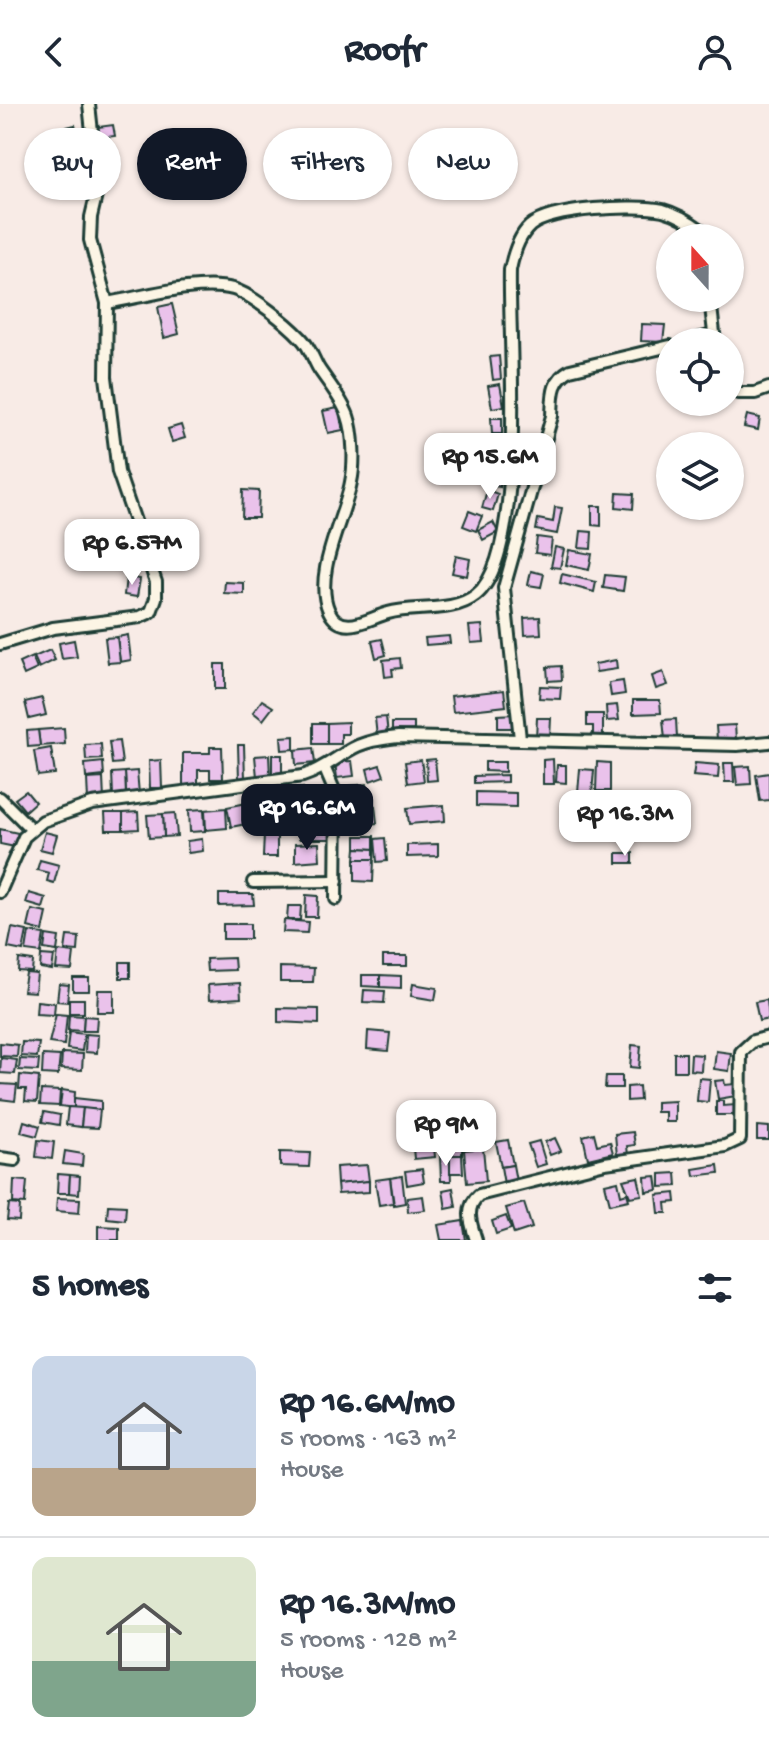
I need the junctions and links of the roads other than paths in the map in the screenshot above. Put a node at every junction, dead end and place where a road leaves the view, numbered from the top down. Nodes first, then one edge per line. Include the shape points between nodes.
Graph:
1 (89, 104) edge
2 (693, 224) edge
3 (107, 303) junction
4 (656, 349) edge
5 (769, 388) edge
6 (744, 393) edge
7 (489, 577) junction
8 (504, 588) junction
9 (0, 644) edge
10 (520, 739) junction
11 (769, 742) edge
12 (325, 769) junction
13 (0, 798) edge
14 (31, 829) junction
15 (337, 881) junction
16 (253, 882) dead end
17 (0, 892) edge
18 (336, 899) dead end
19 (769, 1037) edge
20 (0, 1158) edge
21 (15, 1160) dead end
22 (476, 1240) edge

1 - 3 street via 98,187 90,240
2 - 7 street via 660,209 578,210 542,218 519,240 510,270 512,472
3 - 7 street via 200,287 234,290 308,346 350,425 351,481 329,553 327,601 334,618 358,625 392,612 460,604 478,594
3 - 9 street via 106,377 118,472 156,582 156,598 151,612 140,617 53,628
4 - 8 street via 570,370 557,379 552,416
5 - 6 street
7 - 8 street
8 - 10 street
10 - 11 street
10 - 12 street via 375,740 348,751
12 - 14 street via 92,804
12 - 15 street via 337,797
13 - 14 street
14 - 17 street
15 - 16 street
15 - 18 street
19 - 22 street via 753,1041 741,1052 740,1139 725,1146 584,1167 479,1195 469,1212
20 - 21 street

